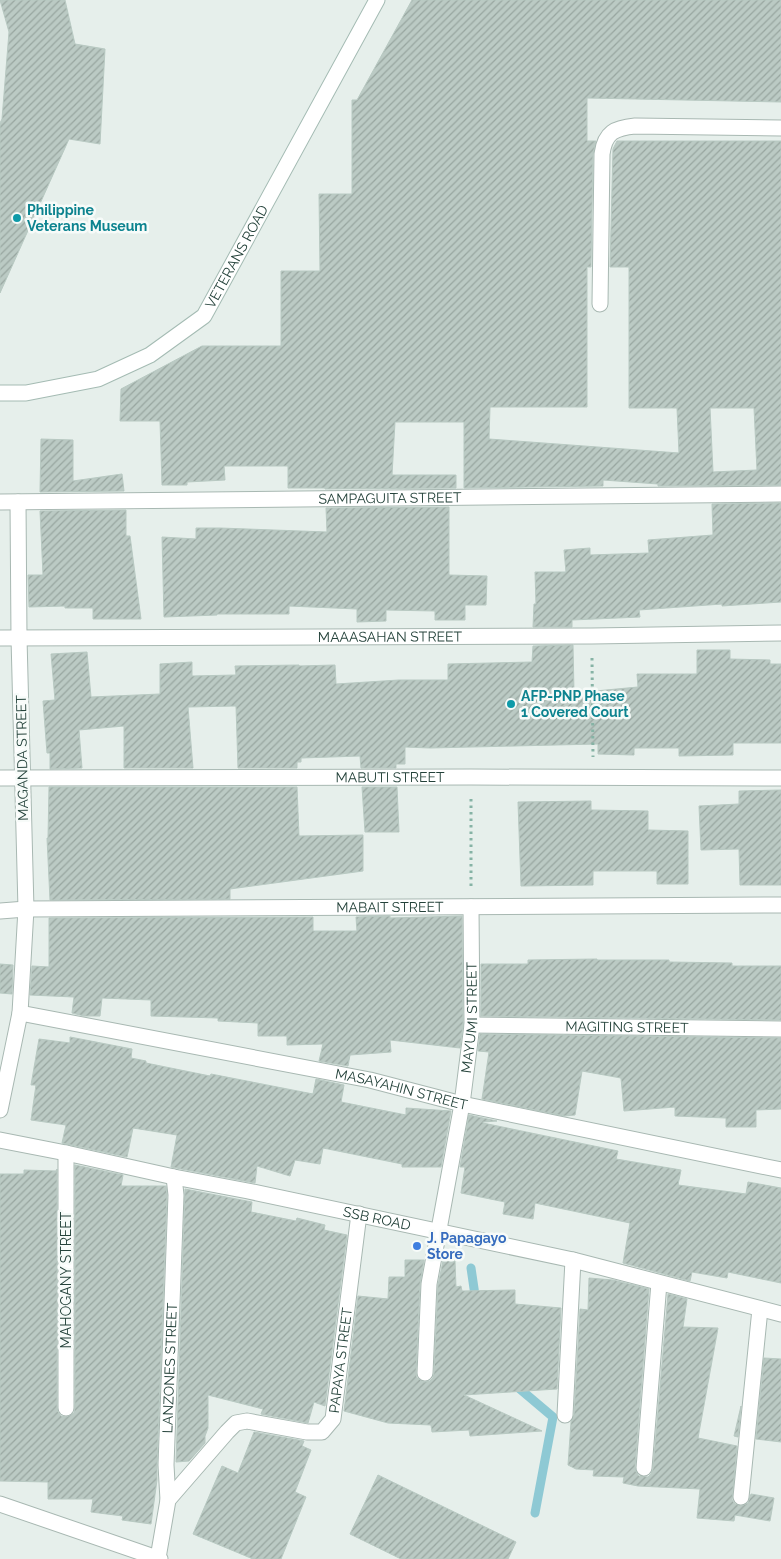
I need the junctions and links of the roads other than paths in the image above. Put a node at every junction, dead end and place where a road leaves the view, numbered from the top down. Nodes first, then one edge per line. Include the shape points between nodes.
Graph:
1 (376, 0) edge
2 (781, 128) edge
3 (600, 304) dead end
4 (0, 393) edge
5 (781, 494) edge
6 (0, 502) edge
7 (18, 502) junction
8 (781, 634) edge
9 (0, 638) edge
10 (20, 638) junction
11 (22, 777) junction
12 (0, 778) edge
13 (781, 778) edge
14 (781, 905) edge
15 (471, 907) junction
16 (26, 910) junction
17 (0, 911) edge
18 (20, 1014) junction
19 (472, 1025) junction
20 (781, 1029) edge
21 (462, 1104) junction
22 (0, 1110) edge
23 (0, 1140) edge
24 (66, 1152) junction
25 (781, 1170) edge
26 (174, 1177) junction
27 (359, 1214) junction
28 (440, 1224) junction
29 (573, 1260) junction
30 (660, 1284) junction
31 (760, 1309) junction
32 (781, 1314) edge
33 (425, 1373) dead end
34 (66, 1408) dead end
35 (565, 1415) dead end
36 (644, 1468) dead end
37 (741, 1497) dead end
38 (168, 1500) junction
39 (0, 1504) edge
40 (159, 1559) edge

1 - 4 street, VETERANS ROAD via 204,316 150,355 98,379 26,393
2 - 3 street via 634,126 613,131 603,144 602,154
5 - 7 street, SAMPAGUITA STREET
6 - 7 street, SAMPAGUITA STREET
7 - 10 street, MAGANDA STREET
8 - 10 street, MAAASAHAN STREET
9 - 10 street, MAAASAHAN STREET
10 - 11 street, MAGANDA STREET
11 - 12 street, MABUTI STREET
11 - 13 street, MABUTI STREET
11 - 16 street, MAGANDA STREET
14 - 15 street, MABAIT STREET
15 - 16 street, MABAIT STREET
15 - 19 street, MAYUMI STREET
16 - 17 street, MABAIT STREET
16 - 18 street, MAGANDA STREET
18 - 21 street, MASAYAHIN STREET via 370,1080
18 - 22 street, MAGANDA STREET
19 - 20 street, MAGITING STREET
19 - 21 street, MAYUMI STREET
21 - 25 street, MASAYAHIN STREET
21 - 28 street, MAYUMI STREET
23 - 24 street, SSB ROAD
24 - 26 street, SSB ROAD
24 - 34 street, MAHOGANY STREET
26 - 27 street, SSB ROAD
26 - 38 street, LANZONES STREET via 166,1465
27 - 28 street, SSB ROAD
27 - 38 street, PAPAYA STREET via 333,1419 322,1432 247,1421 236,1423
28 - 29 street, SSB ROAD
28 - 33 street, MAYUMI STREET via 429,1284
29 - 30 street, SSB ROAD
29 - 35 street
30 - 31 street, SSB ROAD
30 - 36 street
31 - 32 street, SSB ROAD
31 - 37 street
38 - 40 street, LANZONES STREET
39 - 40 street

